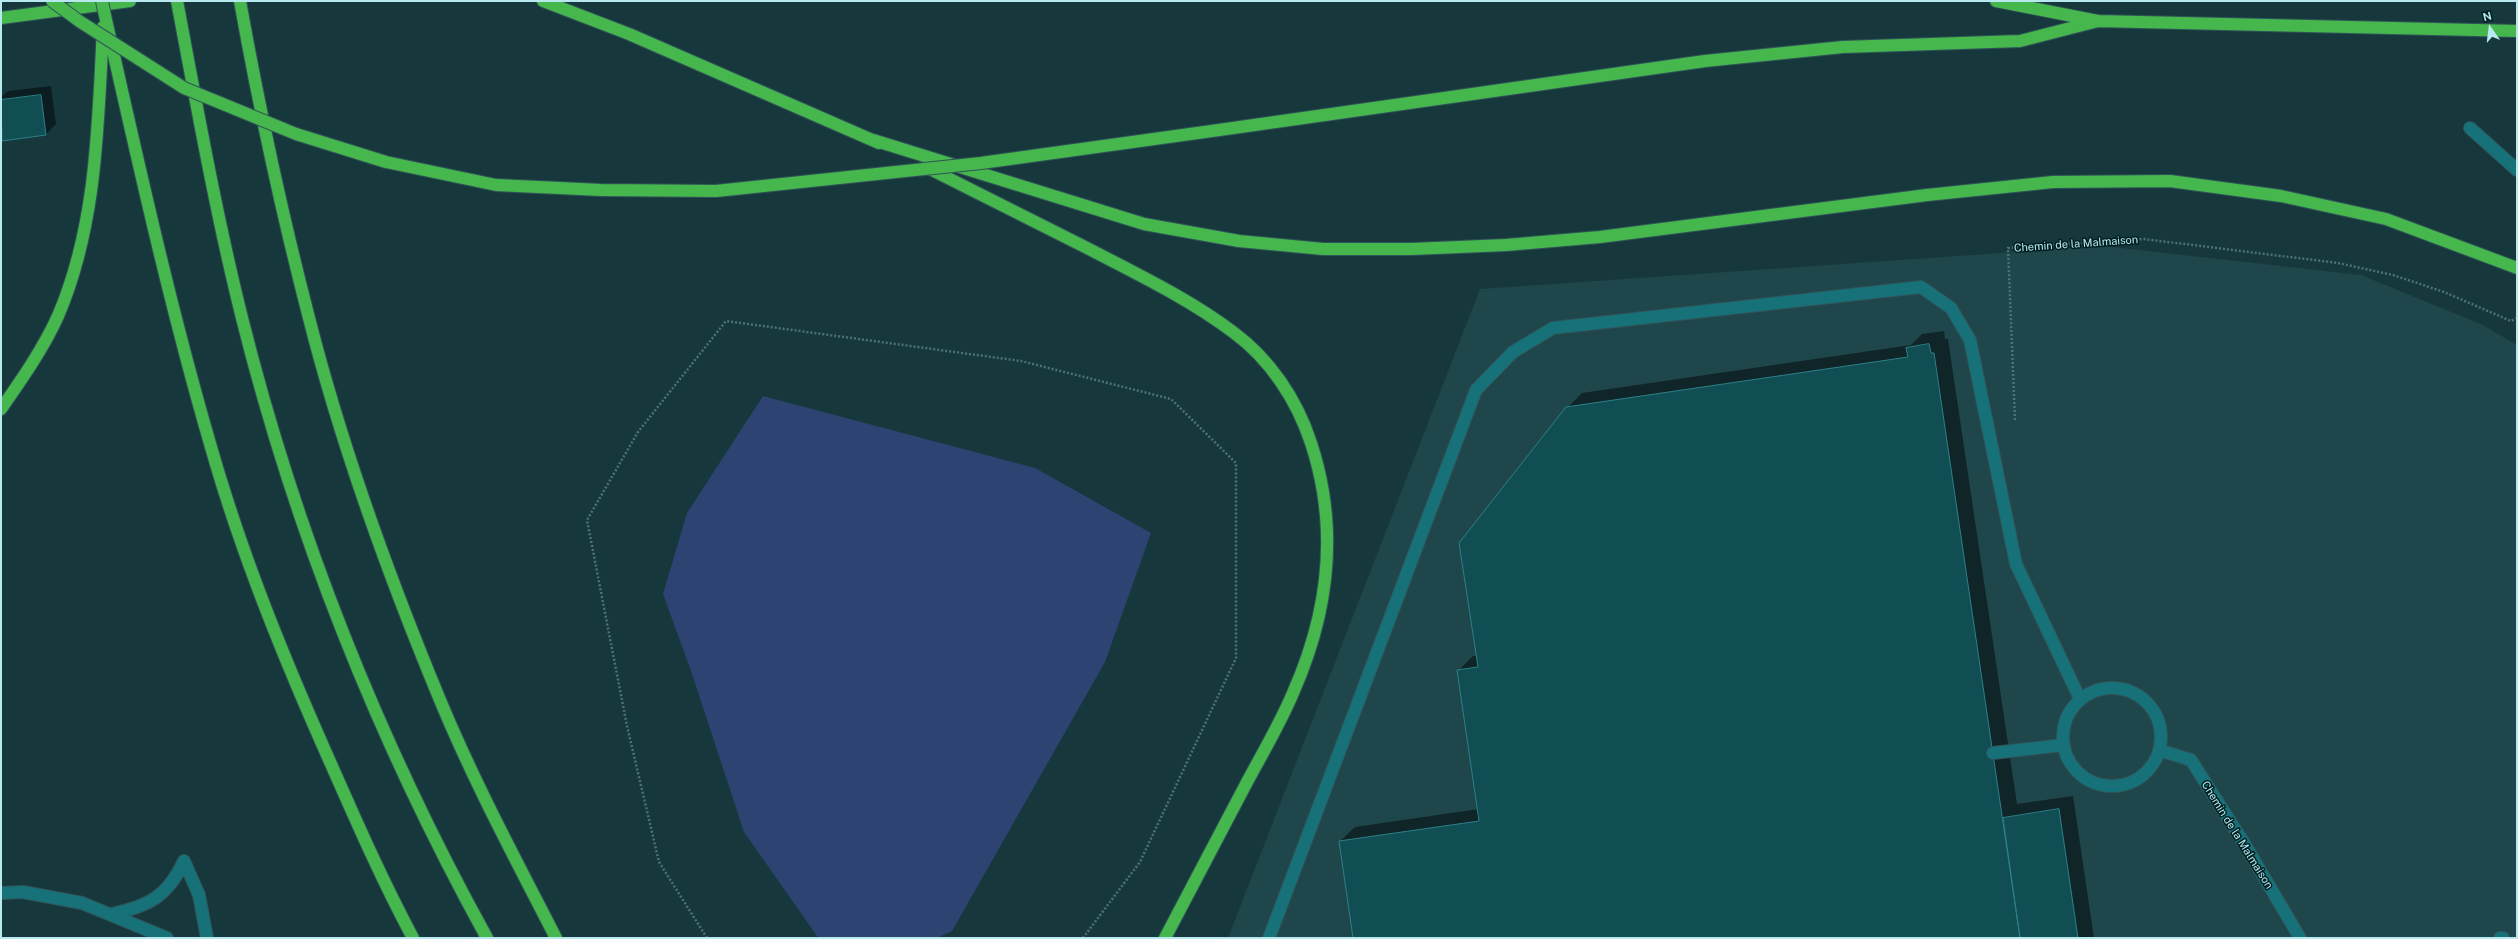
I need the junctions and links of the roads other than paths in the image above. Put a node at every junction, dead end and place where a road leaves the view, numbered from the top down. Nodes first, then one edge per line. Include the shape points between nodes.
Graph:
1 (52, 1) edge
2 (130, 1) edge
3 (177, 1) edge
4 (240, 1) edge
5 (543, 1) edge
6 (1996, 1) edge
7 (103, 6) edge
8 (1, 18) edge
9 (2098, 21) junction
10 (2517, 31) edge
11 (2470, 128) dead end
12 (873, 140) junction
13 (2517, 170) edge
14 (2517, 268) edge
15 (1, 409) edge
16 (2080, 699) junction
17 (2063, 746) junction
18 (2160, 750) junction
19 (1993, 753) dead end
20 (1, 893) edge
21 (540, 905) junction
22 (112, 914) junction
23 (167, 938) edge
24 (206, 938) edge
25 (413, 938) edge
26 (487, 938) edge
27 (556, 938) edge
28 (562, 938) edge
29 (1165, 938) edge
30 (1269, 938) edge
31 (2300, 938) edge
32 (2500, 938) edge
33 (2503, 938) edge

1 - 9 highway, bridge via 184,88 289,132 386,162 496,185 601,190 716,191 981,163 1705,61 1843,47 2020,41
2 - 8 highway
3 - 26 highway via 213,192 242,319 276,439 312,548 359,669 413,793
4 - 21 highway via 309,320 352,463 440,701 473,773
5 - 12 highway via 629,34
6 - 9 highway
7 - 15 highway via 96,158 91,194 74,266 58,315 30,367
7 - 25 highway, bridge via 186,359 240,539 267,616 302,699 358,825
9 - 10 highway
11 - 13 street
12 - 14 highway via 1144,224 1239,241 1323,249 1506,245 1600,237 1927,195 2053,182 2170,181 2281,196 2386,219
12 - 29 highway via 1192,304 1234,333 1268,364 1289,394 1305,426 1319,465 1329,553 1315,630 1294,693
16 - 17 street via 2065,723
16 - 18 street via 2105,688 2119,688 2144,700 2153,710 2159,723
16 - 30 street via 2016,564 1970,340 1951,308 1921,287 1553,328 1513,352 1476,390
17 - 18 street via 2069,761 2079,774 2093,783 2109,786 2126,785 2141,777 2152,765
17 - 19 street
18 - 31 street, Chemin de la Malmaison via 2191,760
20 - 22 street via 23,892 67,900
21 - 27 highway
21 - 28 highway
22 - 23 street via 133,926
22 - 24 street via 132,910 155,899 175,881 184,861 199,895
32 - 33 street

